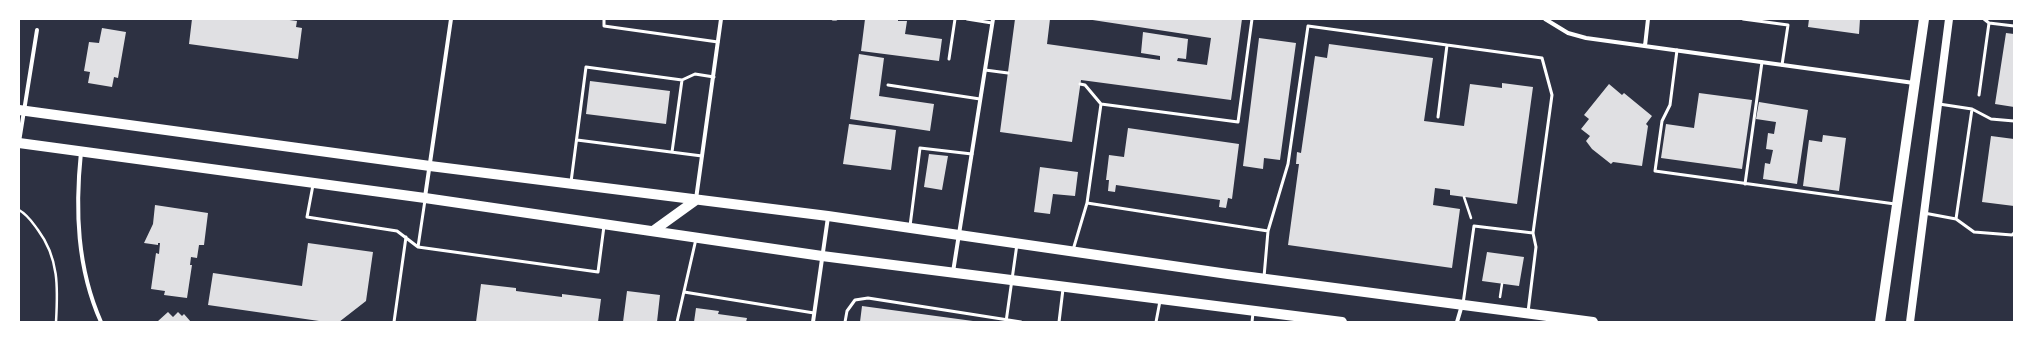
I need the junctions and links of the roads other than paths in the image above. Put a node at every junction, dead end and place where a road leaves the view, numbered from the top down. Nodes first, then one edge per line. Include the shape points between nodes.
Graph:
1 (451, 19) edge
2 (604, 19) edge
3 (721, 19) edge
4 (955, 19) edge
5 (966, 19) edge
6 (1252, 19) edge
7 (1648, 19) edge
8 (1743, 19) edge
9 (1924, 19) edge
10 (1949, 19) edge
11 (1984, 19) edge
12 (1548, 20) edge
13 (993, 21) edge
14 (1989, 22) junction
15 (2014, 26) edge
16 (37, 30) dead end
17 (718, 42) junction
18 (1447, 45) junction
19 (1645, 46) junction
20 (1678, 50) junction
21 (949, 59) dead end
22 (1762, 62) junction
23 (1782, 65) junction
24 (985, 70) junction
25 (1008, 73) dead end
26 (714, 77) junction
27 (682, 80) junction
28 (1915, 83) junction
29 (1080, 84) dead end
30 (888, 85) dead end
31 (1979, 95) dead end
32 (980, 99) junction
33 (1101, 104) junction
34 (1937, 104) junction
35 (1972, 109) junction
36 (22, 110) edge
37 (1438, 116) dead end
38 (2014, 121) edge
39 (577, 140) junction
40 (19, 143) edge
41 (81, 152) junction
42 (672, 152) junction
43 (972, 154) junction
44 (702, 156) junction
45 (430, 166) junction
46 (313, 183) junction
47 (570, 184) junction
48 (1745, 184) junction
49 (425, 198) junction
50 (696, 200) junction
51 (1088, 203) junction
52 (1897, 204) junction
53 (1924, 213) junction
54 (828, 216) junction
55 (1956, 219) junction
56 (604, 224) junction
57 (910, 227) junction
58 (653, 231) junction
59 (1268, 231) junction
60 (2014, 232) edge
61 (1533, 233) junction
62 (959, 234) junction
63 (406, 237) junction
64 (697, 237) junction
65 (1017, 242) junction
66 (418, 247) junction
67 (1073, 251) junction
68 (822, 256) junction
69 (953, 274) junction
70 (1264, 279) junction
71 (1012, 281) junction
72 (1063, 288) junction
73 (684, 292) junction
74 (1160, 299) junction
75 (1462, 305) junction
76 (1253, 311) junction
77 (814, 313) junction
78 (1528, 313) junction
79 (1282, 318) edge
80 (1006, 321) edge
81 (101, 322) edge
82 (394, 322) edge
83 (677, 322) edge
84 (813, 322) edge
85 (845, 322) edge
86 (1021, 322) edge
87 (1059, 322) edge
88 (1156, 322) edge
89 (1252, 322) edge
90 (1338, 322) edge
91 (1342, 322) edge
92 (1457, 322) edge
93 (1593, 322) edge
94 (1880, 322) edge
95 (1910, 322) edge

1 - 45 street
2 - 17 lane via 604,26
3 - 17 street
4 - 21 lane
5 - 13 lane
6 - 33 lane via 1238,122
7 - 19 street
8 - 23 lane via 1788,24
9 - 28 main road
10 - 34 main road
11 - 14 lane
12 - 19 street via 1568,33 1586,38
13 - 24 street
14 - 15 lane
14 - 31 lane
16 - 36 street
17 - 26 street
18 - 37 lane
18 - 59 lane via 1308,26 1288,164
18 - 61 lane via 1542,58 1552,95
19 - 20 street
20 - 22 street
20 - 48 lane via 1670,105 1662,121 1655,171
22 - 23 street
22 - 48 lane
23 - 28 street
24 - 25 lane
24 - 32 street
26 - 27 lane via 695,74
26 - 44 street
27 - 39 lane via 586,67
27 - 42 lane
28 - 52 main road
29 - 33 lane via 1085,85
30 - 32 lane
32 - 43 street
33 - 51 lane
34 - 35 lane
34 - 53 main road
35 - 38 lane via 1991,119
35 - 55 lane
36 - 40 street
36 - 45 main road
39 - 42 lane
39 - 47 lane
40 - 41 main road
41 - 46 main road
41 - 81 street via 77,194 82,262 92,301
42 - 44 lane
43 - 57 lane via 920,148
43 - 62 street
44 - 50 street
45 - 47 main road
45 - 49 street
46 - 49 main road
46 - 63 lane via 307,216 398,231
47 - 50 main road
48 - 52 lane
49 - 56 main road
49 - 66 lane
50 - 54 main road
50 - 58 main road
51 - 59 lane
51 - 67 lane
52 - 94 main road
53 - 55 lane
53 - 95 main road
54 - 57 main road
54 - 68 street
55 - 60 lane via 1974,232 2012,235
56 - 58 main road
56 - 66 lane via 598,272
57 - 62 main road
58 - 64 main road
59 - 70 lane
61 - 75 lane via 1474,226
61 - 78 lane via 1536,247
62 - 65 main road
62 - 69 street
63 - 66 lane
63 - 82 lane
64 - 68 main road
64 - 73 lane
65 - 67 main road
65 - 71 lane
67 - 70 main road
68 - 69 main road
68 - 77 street
69 - 71 main road
70 - 75 main road
71 - 72 main road
71 - 80 lane
72 - 74 main road
72 - 87 lane
73 - 77 lane
73 - 83 lane
74 - 76 main road
74 - 88 lane
75 - 78 main road
75 - 92 street
76 - 79 main road
76 - 89 lane
77 - 84 street
78 - 93 main road
79 - 90 main road
80 - 85 lane via 868,298 855,300 847,310
80 - 86 lane
90 - 91 main road

